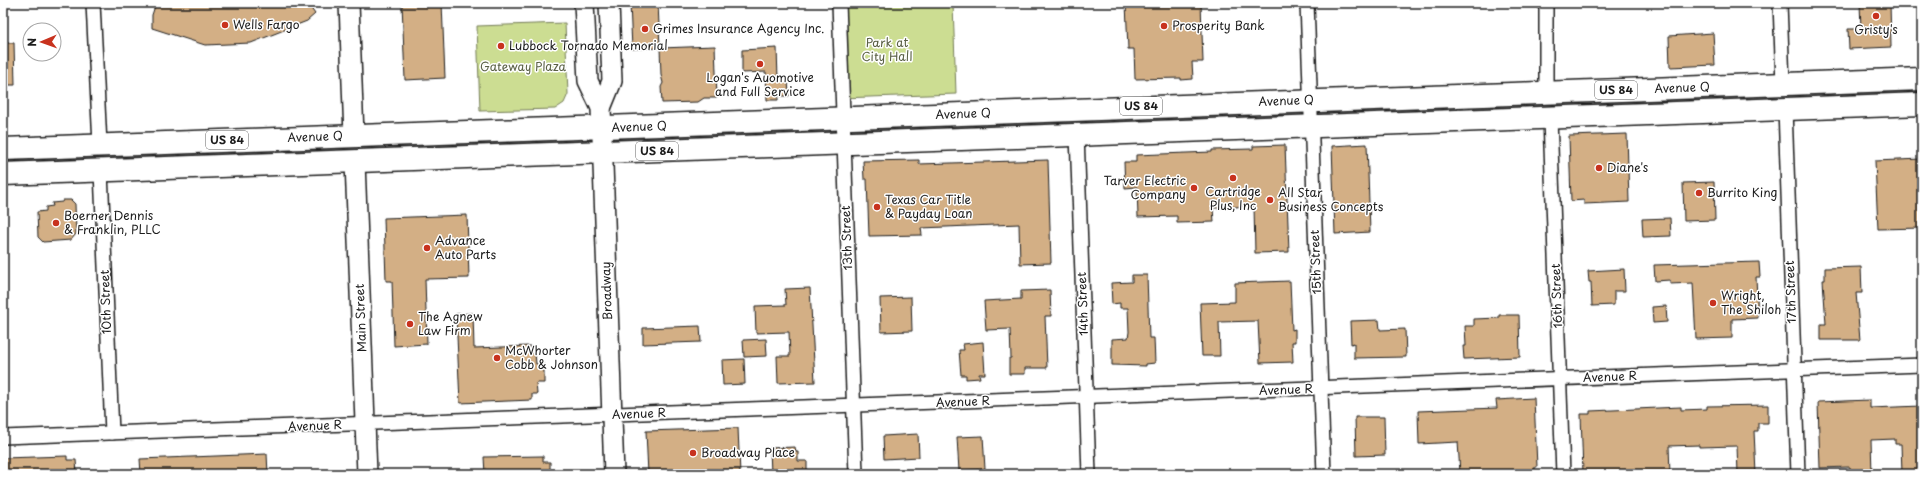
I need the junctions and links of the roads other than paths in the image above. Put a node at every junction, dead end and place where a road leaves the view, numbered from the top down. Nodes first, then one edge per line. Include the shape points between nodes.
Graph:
1 (93, 3) edge
2 (349, 3) edge
3 (584, 3) edge
4 (609, 3) edge
5 (838, 3) edge
6 (1307, 3) edge
7 (1546, 3) edge
8 (1780, 3) edge
9 (1922, 79) edge
10 (1884, 80) junction
11 (1783, 84) junction
12 (1546, 93) junction
13 (1310, 100) junction
14 (1922, 104) edge
15 (1785, 109) junction
16 (1705, 112) junction
17 (601, 118) junction
18 (1550, 118) junction
19 (842, 119) junction
20 (1310, 126) junction
21 (1077, 134) junction
22 (354, 136) junction
23 (192, 142) junction
24 (843, 144) junction
25 (100, 145) junction
26 (3, 149) edge
27 (603, 153) junction
28 (355, 162) junction
29 (3, 167) edge
30 (101, 171) junction
31 (3, 174) edge
32 (1922, 365) edge
33 (1794, 370) junction
34 (1560, 379) junction
35 (1321, 389) junction
36 (1087, 397) junction
37 (853, 406) junction
38 (612, 415) junction
39 (365, 424) junction
40 (112, 433) junction
41 (3, 437) edge
42 (367, 474) edge
43 (614, 474) edge
44 (856, 474) edge
45 (1089, 474) edge
46 (1324, 474) edge
47 (1563, 474) edge
48 (1798, 474) edge

1 - 25 street
2 - 22 main road
3 - 17 main road, Broadway via 588,81
4 - 17 main road, Broadway via 612,82
5 - 19 street, 13th Street
6 - 13 street, 15th Street
7 - 12 street
8 - 11 street
9 - 10 highway, Avenue Q / US 84
10 - 11 highway, Avenue Q / US 84
10 - 15 highway via 1857,92 1801,96
11 - 12 highway, Avenue Q / US 84
11 - 16 highway via 1778,95 1734,100
12 - 13 highway, Avenue Q / US 84
13 - 19 highway, Avenue Q / US 84
13 - 20 street, 15th Street
14 - 15 highway, Avenue Q / US 84
15 - 16 highway, Avenue Q / US 84
15 - 33 street, 17th Street
16 - 18 highway, Avenue Q / US 84
17 - 19 highway, Avenue Q / US 84
17 - 22 highway, Avenue Q / US 84
17 - 27 main road, Broadway
18 - 20 highway, Avenue Q / US 84
18 - 34 street, 16th Street
19 - 24 street, 13th Street
20 - 21 highway, Avenue Q / US 84
20 - 35 street, 15th Street
21 - 24 highway, Avenue Q / US 84
21 - 36 street, 14th Street
22 - 23 highway, Avenue Q / US 84
23 - 25 highway, Avenue Q / US 84
23 - 30 highway via 181,155 119,159 106,163
24 - 27 highway, Avenue Q / US 84
24 - 37 street, 13th Street
25 - 26 highway, Avenue Q / US 84
25 - 29 highway via 88,159 10,163
27 - 28 highway, Avenue Q / US 84
27 - 38 main road, Broadway
28 - 30 highway, Avenue Q / US 84
28 - 39 main road, Main Street
30 - 31 highway, Avenue Q / US 84
30 - 40 street, 10th Street
32 - 33 street, Avenue R
33 - 34 street, Avenue R
33 - 48 street, 17th Street
34 - 35 street, Avenue R
34 - 47 street, 16th Street
35 - 36 street, Avenue R
35 - 46 street, 15th Street
36 - 37 street, Avenue R
36 - 45 street, 14th Street
37 - 38 street, Avenue R
37 - 44 street, 13th Street
38 - 39 street, Avenue R
38 - 43 main road, Broadway
39 - 40 street, Avenue R
39 - 42 main road, Main Street
40 - 41 street, Avenue R

